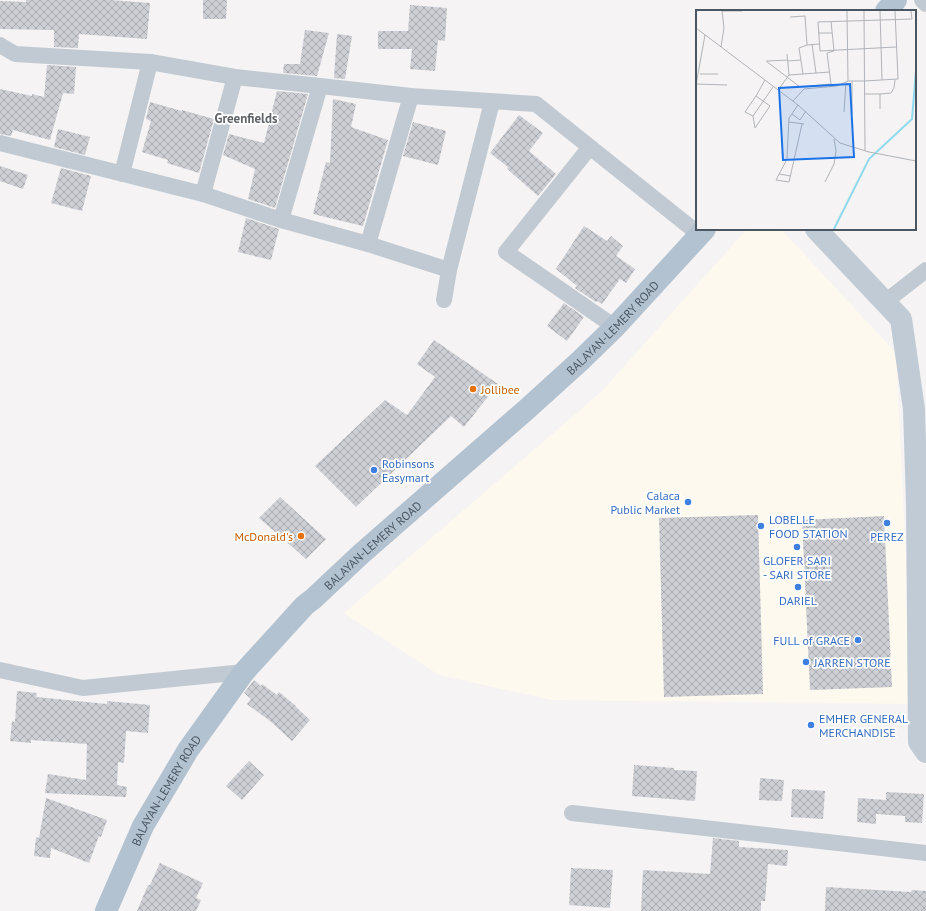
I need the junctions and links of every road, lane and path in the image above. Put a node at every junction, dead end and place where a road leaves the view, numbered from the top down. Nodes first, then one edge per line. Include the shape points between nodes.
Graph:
1 (896, 0) edge
2 (922, 0) edge
3 (926, 4) edge
4 (887, 10) edge
5 (0, 45) edge
6 (150, 62) junction
7 (235, 77) junction
8 (320, 86) junction
9 (411, 96) junction
10 (492, 102) junction
11 (0, 143) edge
12 (590, 147) junction
13 (122, 174) junction
14 (203, 194) junction
15 (281, 220) junction
16 (696, 227) edge
17 (817, 230) edge
18 (702, 232) edge
19 (368, 244) junction
20 (449, 270) junction
21 (926, 270) edge
22 (926, 277) edge
23 (444, 300) dead end
24 (885, 302) junction
25 (615, 327) junction
26 (0, 670) edge
27 (244, 672) junction
28 (926, 752) edge
29 (572, 813) dead end
30 (926, 853) edge
31 (106, 911) edge

1 - 4 main road
2 - 3 street
5 - 6 street via 15,54
6 - 7 street
6 - 13 street
7 - 8 street
7 - 14 street
8 - 9 street
8 - 15 street
9 - 10 street
9 - 19 street
10 - 12 street via 536,104
10 - 20 street
11 - 13 street
12 - 16 street
12 - 25 street via 506,252
13 - 14 street
14 - 15 street
15 - 19 street
17 - 24 street
18 - 25 main road, BALAYAN-LEMERY ROAD
19 - 20 street
20 - 23 street
21 - 22 street
21 - 24 street
24 - 28 street via 901,319 914,409 919,742
25 - 27 main road, BALAYAN-LEMERY ROAD via 526,410 305,605
26 - 27 street via 83,688
27 - 31 main road, BALAYAN-LEMERY ROAD via 188,750 143,826
29 - 30 street

